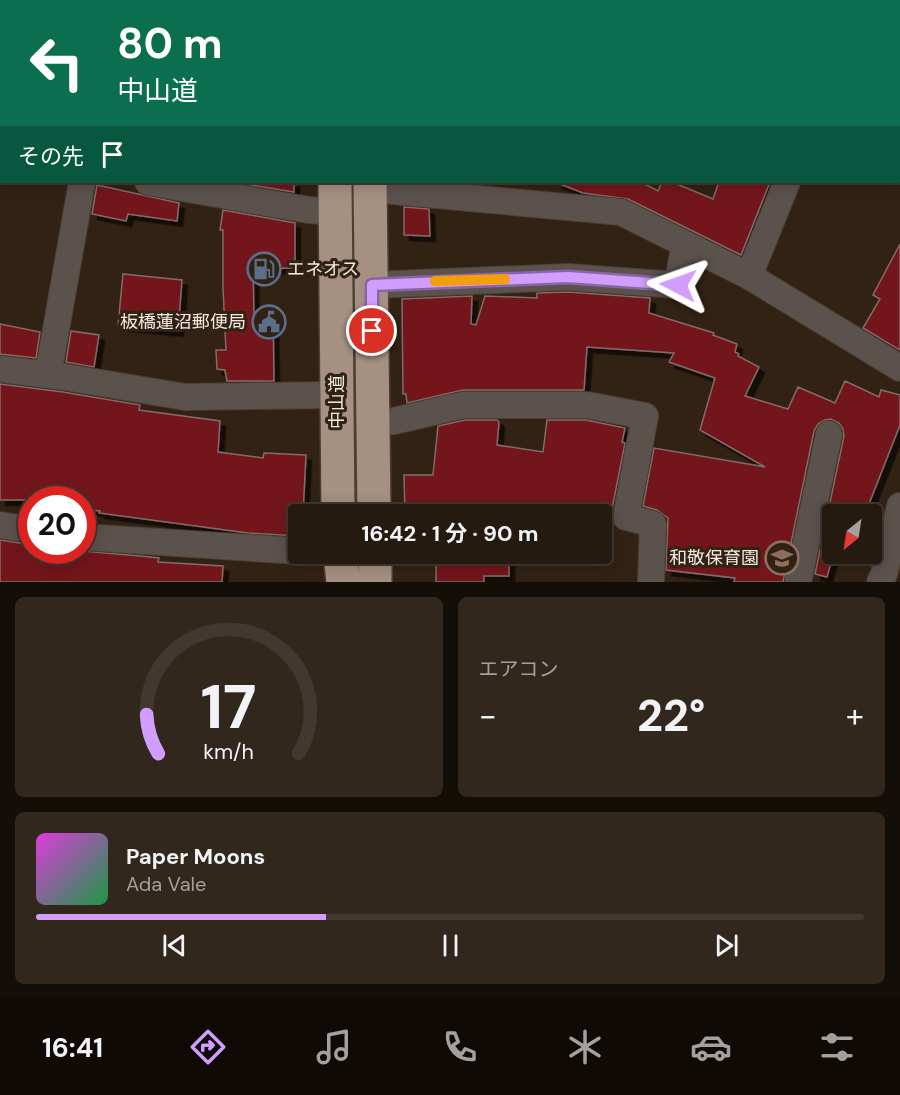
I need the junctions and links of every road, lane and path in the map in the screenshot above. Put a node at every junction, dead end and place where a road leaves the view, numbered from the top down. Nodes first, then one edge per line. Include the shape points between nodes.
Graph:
1 (82, 183) edge
2 (154, 183) edge
3 (787, 183) edge
4 (370, 185) edge
5 (335, 197) edge
6 (685, 244) junction
7 (748, 276) junction
8 (372, 285) junction
9 (900, 368) edge
10 (0, 369) edge
11 (48, 375) junction
12 (337, 395) junction
13 (373, 424) junction
14 (829, 434) dead end
15 (338, 504) edge
16 (374, 504) edge
17 (900, 506) edge
18 (0, 525) edge
19 (18, 528) edge
20 (96, 538) edge
21 (288, 551) edge
22 (341, 564) edge
23 (375, 564) edge
24 (343, 582) edge
25 (375, 582) edge
26 (651, 582) edge
27 (798, 582) edge
28 (879, 582) edge

1 - 11 street
2 - 5 street via 309,210
3 - 7 street
4 - 6 street via 621,212
4 - 8 highway, 中山道
5 - 12 highway, 中山道
6 - 7 street
6 - 8 street via 678,285 568,277
7 - 9 street
8 - 13 highway, 中山道
10 - 11 street
11 - 12 street via 185,397
12 - 15 highway, 中山道
13 - 16 highway, 中山道
13 - 26 street via 463,405 587,405 645,416 626,517 653,524
14 - 27 street
17 - 28 street
18 - 19 street
20 - 21 street
22 - 24 highway
23 - 25 highway

